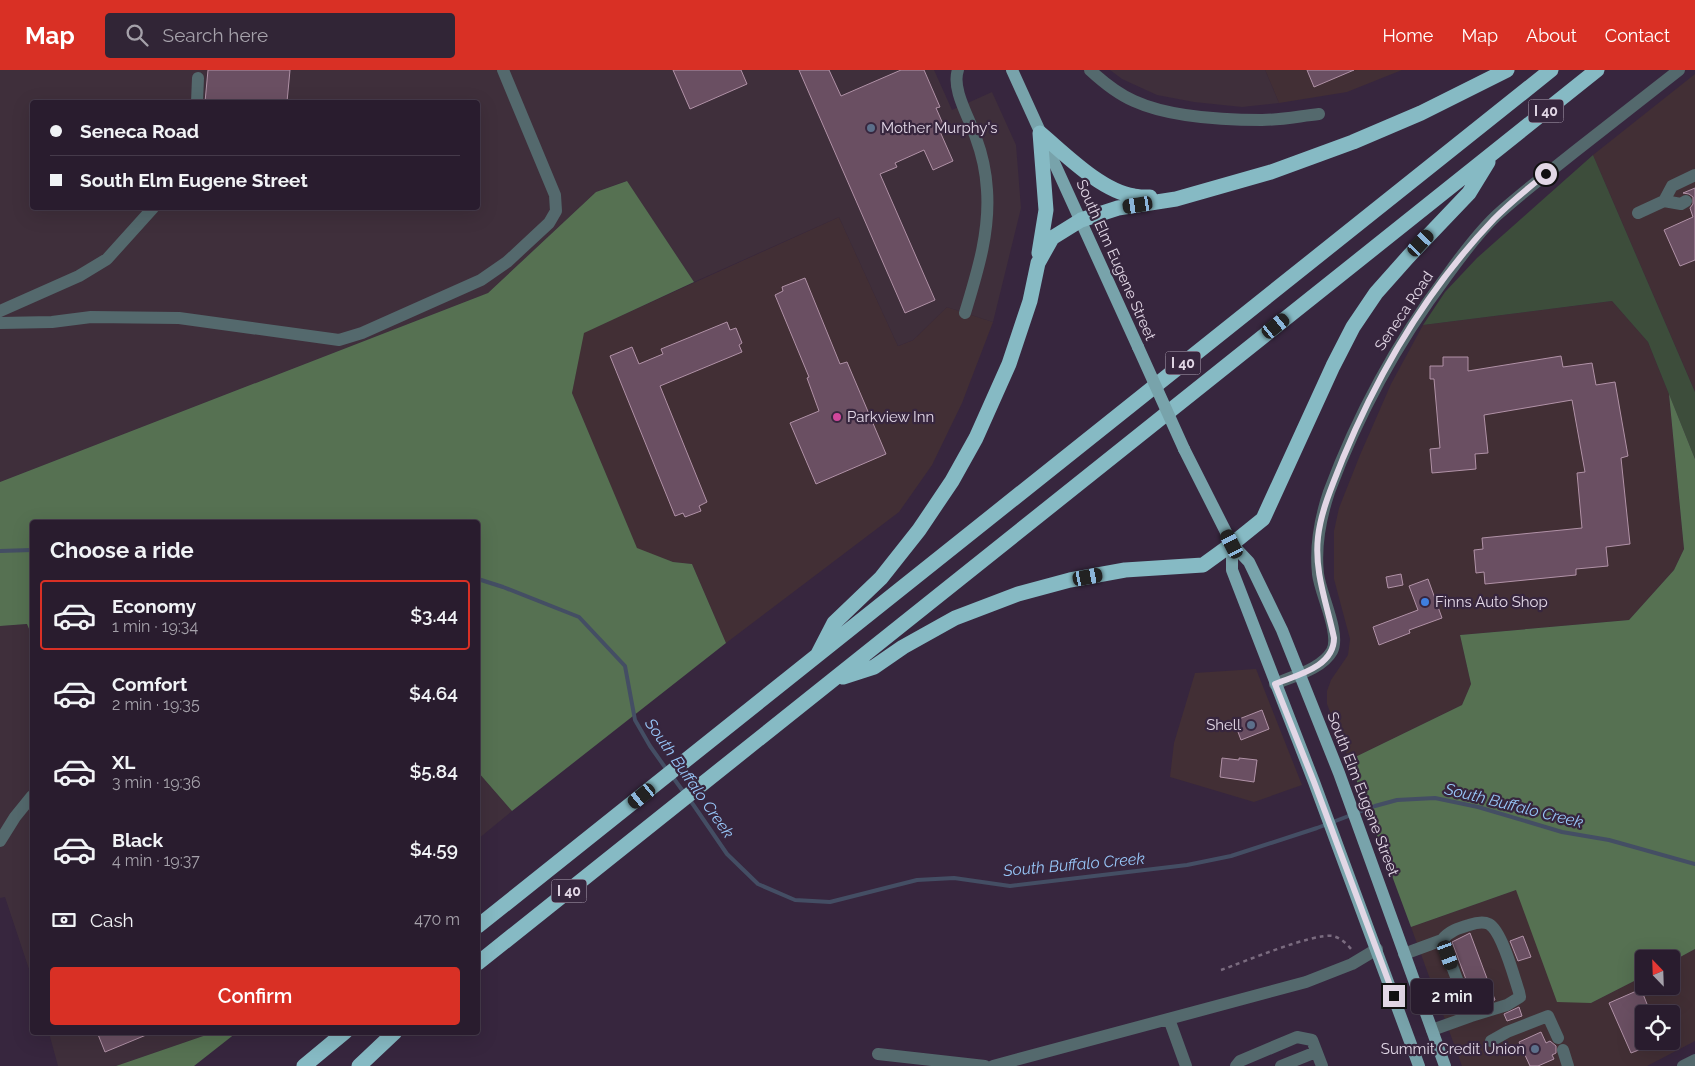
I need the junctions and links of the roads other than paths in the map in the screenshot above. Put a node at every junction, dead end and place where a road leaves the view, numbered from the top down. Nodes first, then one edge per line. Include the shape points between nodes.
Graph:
1 (503, 70) edge
2 (958, 70) edge
3 (1012, 70) edge
4 (1090, 70) edge
5 (1507, 70) edge
6 (1551, 70) edge
7 (1597, 70) edge
8 (1679, 70) edge
9 (198, 78) dead end
10 (197, 100) edge
11 (1319, 114) dead end
12 (1040, 132) junction
13 (1494, 153) junction
14 (1695, 175) edge
15 (1176, 199) junction
16 (1664, 201) junction
17 (1686, 201) dead end
18 (151, 210) edge
19 (1638, 213) dead end
20 (1081, 220) junction
21 (1038, 263) junction
22 (0, 311) edge
23 (965, 313) dead end
24 (0, 324) edge
25 (1232, 544) junction
26 (816, 657) junction
27 (1299, 673) junction
28 (834, 679) junction
29 (1275, 684) junction
30 (30, 798) edge
31 (0, 841) edge
32 (480, 924) edge
33 (1442, 940) junction
34 (1376, 949) junction
35 (1404, 954) junction
36 (480, 961) edge
37 (1471, 1016) junction
38 (1169, 1019) junction
39 (1432, 1030) junction
40 (341, 1035) edge
41 (392, 1035) edge
42 (1558, 1038) dead end
43 (1491, 1041) dead end
44 (1563, 1050) dead end
45 (1316, 1052) junction
46 (878, 1054) dead end
47 (1695, 1060) edge
48 (931, 1063) edge
49 (304, 1066) edge
50 (359, 1066) edge
51 (985, 1066) edge
52 (993, 1066) edge
53 (1186, 1066) edge
54 (1236, 1066) edge
55 (1281, 1066) edge
56 (1322, 1066) edge
57 (1419, 1066) edge
58 (1445, 1066) edge
59 (1568, 1066) edge
60 (1684, 1066) edge

1 - 24 street via 554,194 556,211 549,223 507,262 481,280 362,333 339,340 179,318 91,317
2 - 23 street via 955,84 980,152 988,199 987,228 979,268
3 - 12 main road, South Elm Eugene Street
4 - 11 street via 1133,100 1158,110 1212,118 1263,120
5 - 15 highway via 1421,113 1353,142 1271,172
6 - 26 highway, I 40
7 - 13 highway, I 40
8 - 27 street, Seneca Road via 1495,217 1465,251 1403,338 1370,397 1321,520 1318,576 1334,646 1325,660
9 - 10 street
12 - 15 highway via 1095,179 1110,187 1133,196
12 - 20 main road, South Elm Eugene Street
12 - 21 highway via 1046,210
13 - 25 highway via 1469,193 1408,256 1376,293 1353,327 1263,519
13 - 28 highway, I 40
14 - 16 street via 1672,186
15 - 20 highway via 1118,208
16 - 17 street via 1681,204
16 - 19 street
18 - 22 street via 107,259 79,276
20 - 21 highway via 1052,238
20 - 25 main road, South Elm Eugene Street, bridge via 1184,449
21 - 26 highway via 1030,301 1009,364 976,438 952,481 881,578 834,622
25 - 27 main road, South Elm Eugene Street via 1250,562
25 - 28 highway via 1203,565 1125,570 1018,594 955,618 902,647 874,667
25 - 29 main road, South Elm Eugene Street via 1232,570
26 - 32 highway, I 40
27 - 29 street, Seneca Road
27 - 35 main road, South Elm Eugene Street
28 - 36 highway, I 40
29 - 34 main road, South Elm Eugene Street
30 - 31 street
33 - 35 street
33 - 37 street
33 - 37 street via 1455,929 1476,923 1491,925 1498,934 1520,997 1507,1005
34 - 38 street via 1334,972 1306,982
34 - 57 main road, South Elm Eugene Street
35 - 39 main road, South Elm Eugene Street
37 - 39 street
38 - 52 street
38 - 53 street
39 - 58 main road, South Elm Eugene Street
40 - 49 highway
41 - 50 highway
42 - 43 street via 1548,1016
44 - 59 street
45 - 54 street via 1312,1040 1297,1037 1240,1060
45 - 55 street
45 - 56 street
46 - 48 street
47 - 60 street
48 - 51 street

